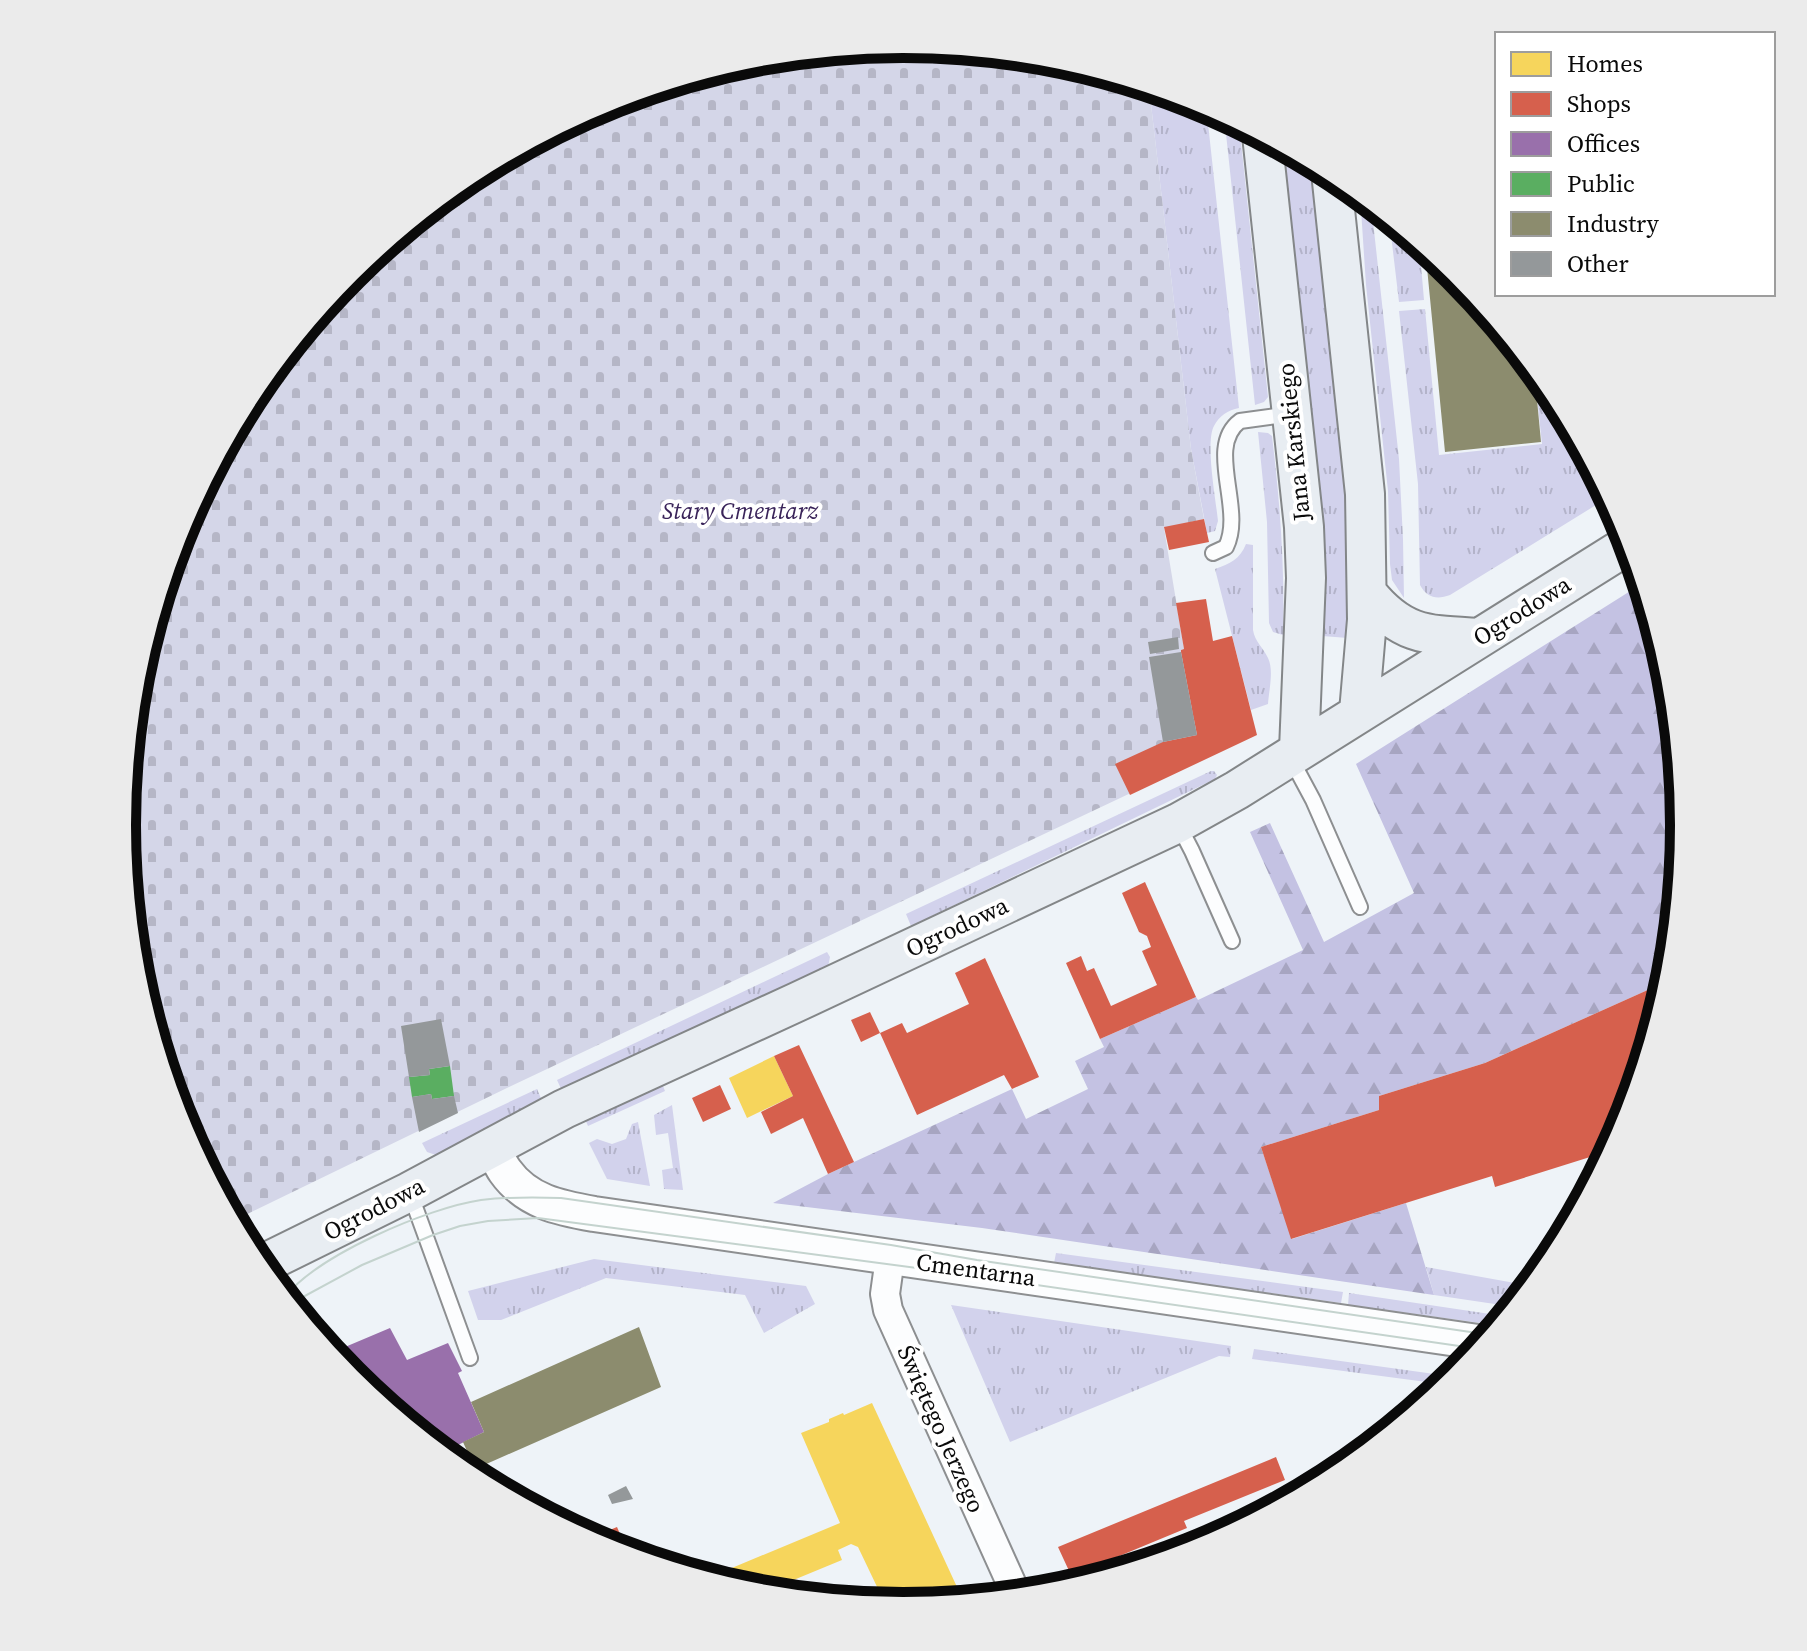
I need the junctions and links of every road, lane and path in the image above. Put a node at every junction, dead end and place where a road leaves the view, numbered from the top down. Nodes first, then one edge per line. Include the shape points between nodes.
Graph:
1 (1263, 148) edge
2 (1333, 189) edge
3 (1292, 414) junction
4 (1620, 550) edge
5 (1213, 553) dead end
6 (1368, 594) junction
7 (1479, 638) junction
8 (1359, 712) junction
9 (1294, 753) junction
10 (1178, 823) junction
11 (1360, 907) dead end
12 (1232, 941) dead end
13 (493, 1148) junction
14 (409, 1192) junction
15 (890, 1258) junction
16 (271, 1260) edge
17 (1472, 1341) edge
18 (470, 1358) dead end
19 (1012, 1585) edge

1 - 3 main road, Jana Karskiego
2 - 6 main road via 1363,463
3 - 5 lane via 1240,421 1228,434 1225,458 1233,524 1226,547
3 - 9 main road, Jana Karskiego via 1306,578
4 - 7 main road, Ogrodowa
6 - 7 main road via 1408,628
6 - 8 main road
7 - 8 main road, Ogrodowa
8 - 9 main road, Ogrodowa
9 - 10 main road, Ogrodowa
9 - 11 lane
10 - 12 lane
10 - 13 main road, Ogrodowa via 564,1109
13 - 14 main road, Ogrodowa
13 - 15 street, Cmentarna via 506,1173 553,1207
14 - 16 main road, Ogrodowa
14 - 18 lane
15 - 17 street, Cmentarna
15 - 19 street, Świętego Jerzego via 888,1310

